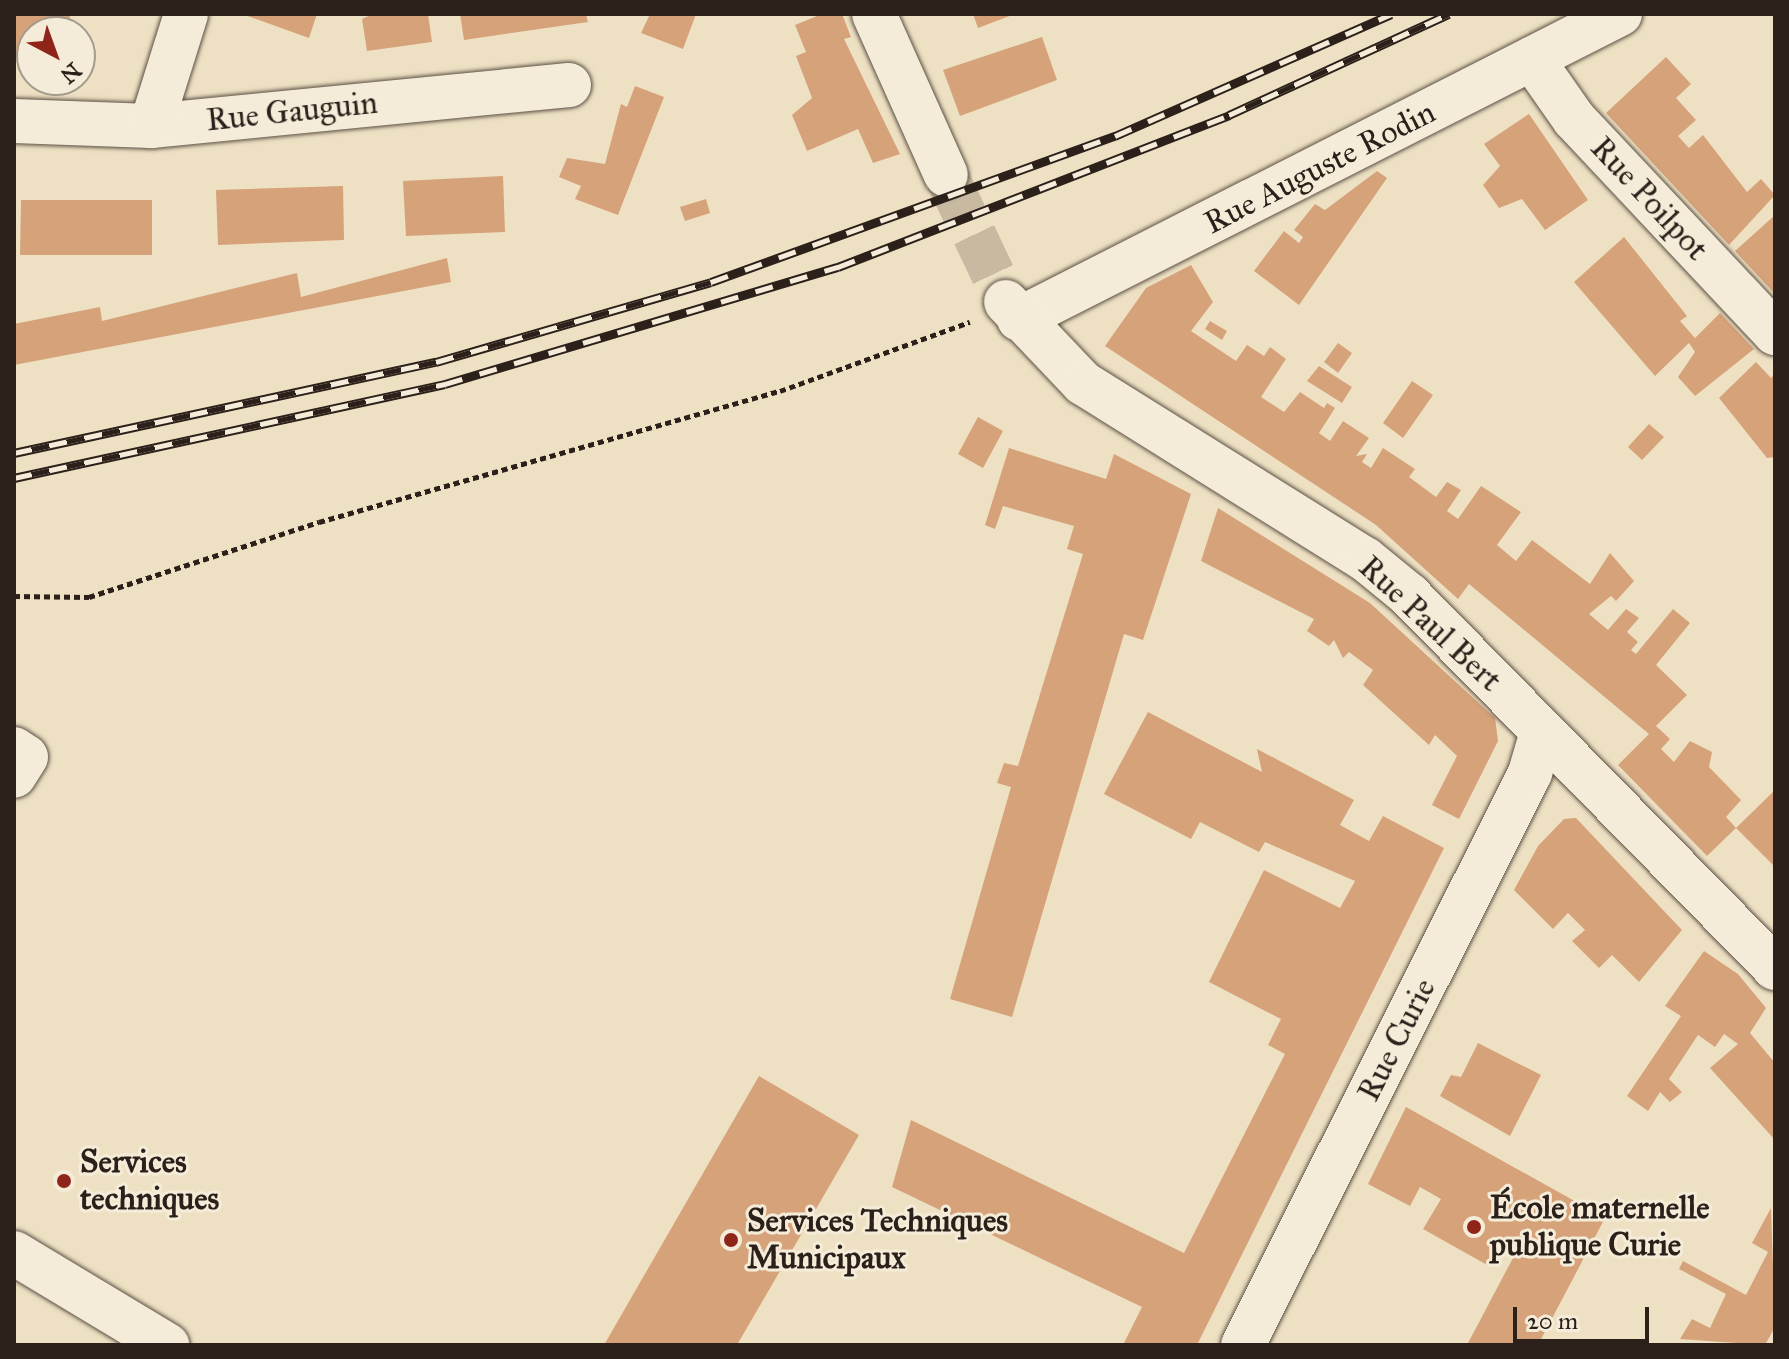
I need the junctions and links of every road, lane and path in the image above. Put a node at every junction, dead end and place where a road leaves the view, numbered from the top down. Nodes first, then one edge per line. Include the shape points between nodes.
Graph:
1 (186, 14) edge
2 (874, 14) edge
3 (1620, 14) edge
4 (1532, 59) junction
5 (569, 85) dead end
6 (14, 121) edge
7 (151, 126) junction
8 (946, 175) tunnel mouth
9 (1012, 311) junction
10 (1775, 333) edge
11 (14, 596) edge
12 (1542, 732) junction
13 (14, 749) edge
14 (14, 776) edge
15 (1775, 968) edge
16 (14, 1253) edge
17 (167, 1345) edge
18 (1243, 1345) edge

1 - 7 street
2 - 8 street
3 - 4 street, Rue Auguste Rodin
4 - 9 street, Rue Auguste Rodin
4 - 10 street, Rue Poilpot via 1574,119
5 - 7 street, Rue Gauguin
6 - 7 street, Rue Gauguin
9 - 11 path via 780,391 319,522 89,597
9 - 12 street, Rue Paul Bert via 1083,383 1365,559
12 - 15 street, Rue Paul Bert
12 - 18 street, Rue Curie via 1530,773
13 - 14 street via 26,757
16 - 17 street

